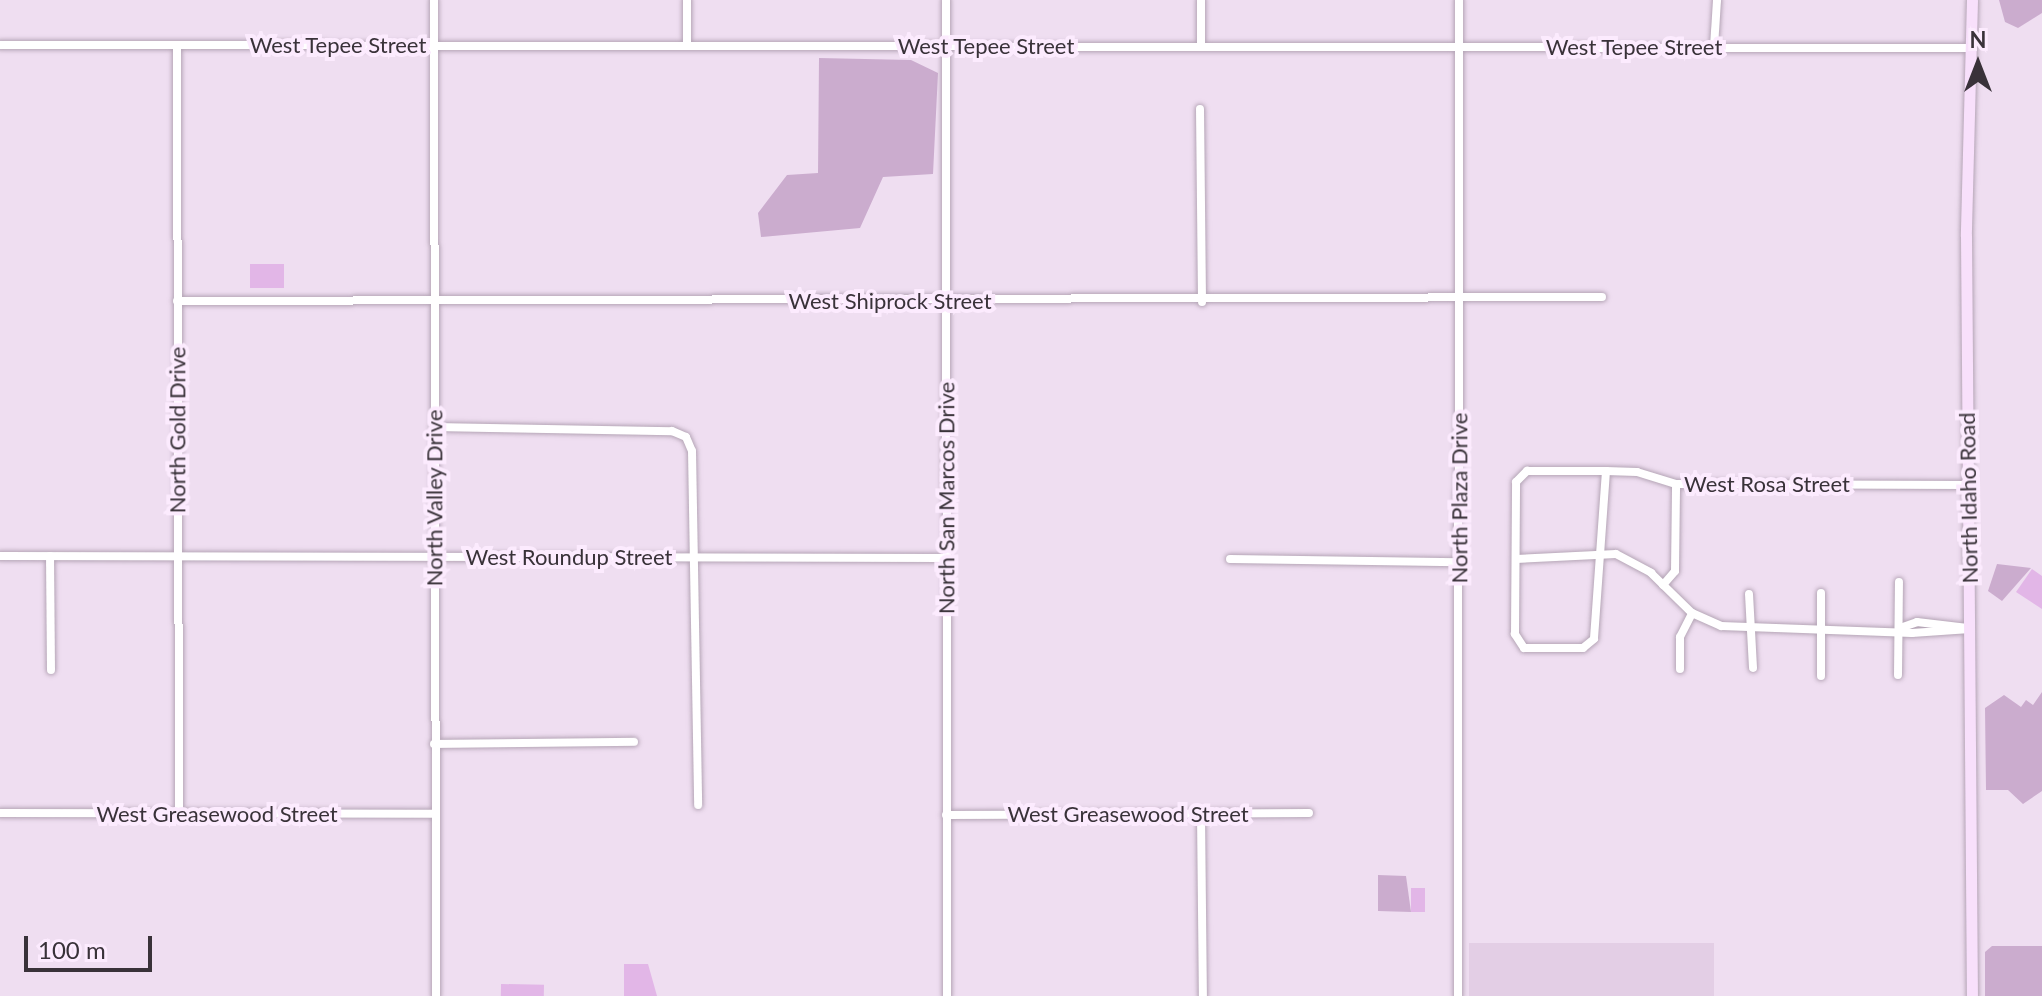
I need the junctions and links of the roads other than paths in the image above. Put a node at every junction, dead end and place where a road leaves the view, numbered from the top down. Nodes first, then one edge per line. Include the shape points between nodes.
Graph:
1 (434, 0) edge
2 (687, 0) edge
3 (946, 0) edge
4 (1201, 0) edge
5 (1459, 0) edge
6 (1717, 0) edge
7 (1972, 0) edge
8 (0, 45) edge
9 (177, 45) junction
10 (434, 45) junction
11 (687, 45) junction
12 (946, 46) junction
13 (1201, 46) junction
14 (1459, 47) junction
15 (1714, 47) junction
16 (1972, 48) junction
17 (1200, 109) dead end
18 (1602, 297) dead end
19 (177, 301) junction
20 (434, 301) junction
21 (946, 302) junction
22 (1202, 302) junction
23 (1459, 302) junction
24 (434, 427) junction
25 (1606, 471) junction
26 (1676, 484) junction
27 (1968, 485) junction
28 (1597, 553) junction
29 (0, 556) edge
30 (50, 556) junction
31 (178, 557) junction
32 (434, 557) junction
33 (690, 558) junction
34 (945, 558) junction
35 (1230, 559) dead end
36 (1516, 559) junction
37 (1459, 562) junction
38 (1899, 582) dead end
39 (1663, 585) junction
40 (1821, 593) dead end
41 (1749, 594) dead end
42 (1692, 613) junction
43 (1751, 628) junction
44 (1821, 628) junction
45 (1899, 628) junction
46 (1970, 629) junction
47 (1753, 668) dead end
48 (1680, 669) dead end
49 (51, 670) dead end
50 (1898, 675) dead end
51 (1821, 676) dead end
52 (634, 742) dead end
53 (434, 744) junction
54 (698, 805) dead end
55 (0, 813) edge
56 (1309, 813) dead end
57 (179, 814) junction
58 (434, 814) junction
59 (1201, 814) junction
60 (946, 815) junction
61 (436, 996) edge
62 (947, 996) edge
63 (1203, 996) edge
64 (1458, 996) edge
65 (1972, 996) edge

1 - 10 street, North Valley Drive
2 - 11 street
3 - 12 street, North San Marcos Drive
4 - 13 street
5 - 14 street, North Plaza Drive
6 - 15 street
7 - 16 street, North Idaho Road
8 - 9 street, West Tepee Street
9 - 10 street, West Tepee Street
9 - 19 street, North Gold Drive
10 - 11 street, West Tepee Street
10 - 20 street, North Valley Drive
11 - 12 street, West Tepee Street
12 - 13 street, West Tepee Street
12 - 21 street, North San Marcos Drive
13 - 14 street, West Tepee Street
14 - 15 street, West Tepee Street
14 - 23 street, North Plaza Drive
15 - 16 street, West Tepee Street
16 - 27 street, North Idaho Road
17 - 22 street
18 - 23 street, West Shiprock Street
19 - 20 street, West Shiprock Street
19 - 31 street, North Gold Drive
20 - 21 street, West Shiprock Street
20 - 24 street, North Valley Drive
21 - 22 street, West Shiprock Street
21 - 34 street, North San Marcos Drive
22 - 23 street, West Shiprock Street
23 - 37 street, North Plaza Drive
24 - 32 street, North Valley Drive
24 - 33 street via 672,431 686,437 692,451
25 - 26 street, West Rosa Street
25 - 28 street
25 - 36 street, West Rosa Street via 1520,474
26 - 27 street, West Rosa Street
26 - 39 street via 1675,571
27 - 46 street, North Idaho Road
28 - 36 street
28 - 36 street via 1592,643 1524,648 1518,643
28 - 39 street via 1633,561
29 - 30 street, West Roundup Street
30 - 31 street, West Roundup Street
30 - 49 street
31 - 32 street, West Roundup Street
31 - 57 street, North Gold Drive
32 - 33 street, West Roundup Street
32 - 53 street, North Valley Drive
33 - 34 street, West Roundup Street
33 - 54 street
34 - 60 street, North San Marcos Drive
35 - 37 street
37 - 64 street, North Plaza Drive
38 - 45 street
39 - 42 street
40 - 44 street
41 - 43 street
42 - 43 street via 1721,626
42 - 48 street via 1680,637
43 - 44 street
43 - 47 street
44 - 45 street
44 - 51 street
45 - 46 street via 1917,622
45 - 50 street
46 - 65 street, North Idaho Road
52 - 53 street
53 - 58 street, North Valley Drive
55 - 57 street, West Greasewood Street
56 - 59 street, West Greasewood Street
57 - 58 street, West Greasewood Street
58 - 61 street, North Valley Drive
59 - 60 street, West Greasewood Street
59 - 63 street
60 - 62 street, North San Marcos Drive

